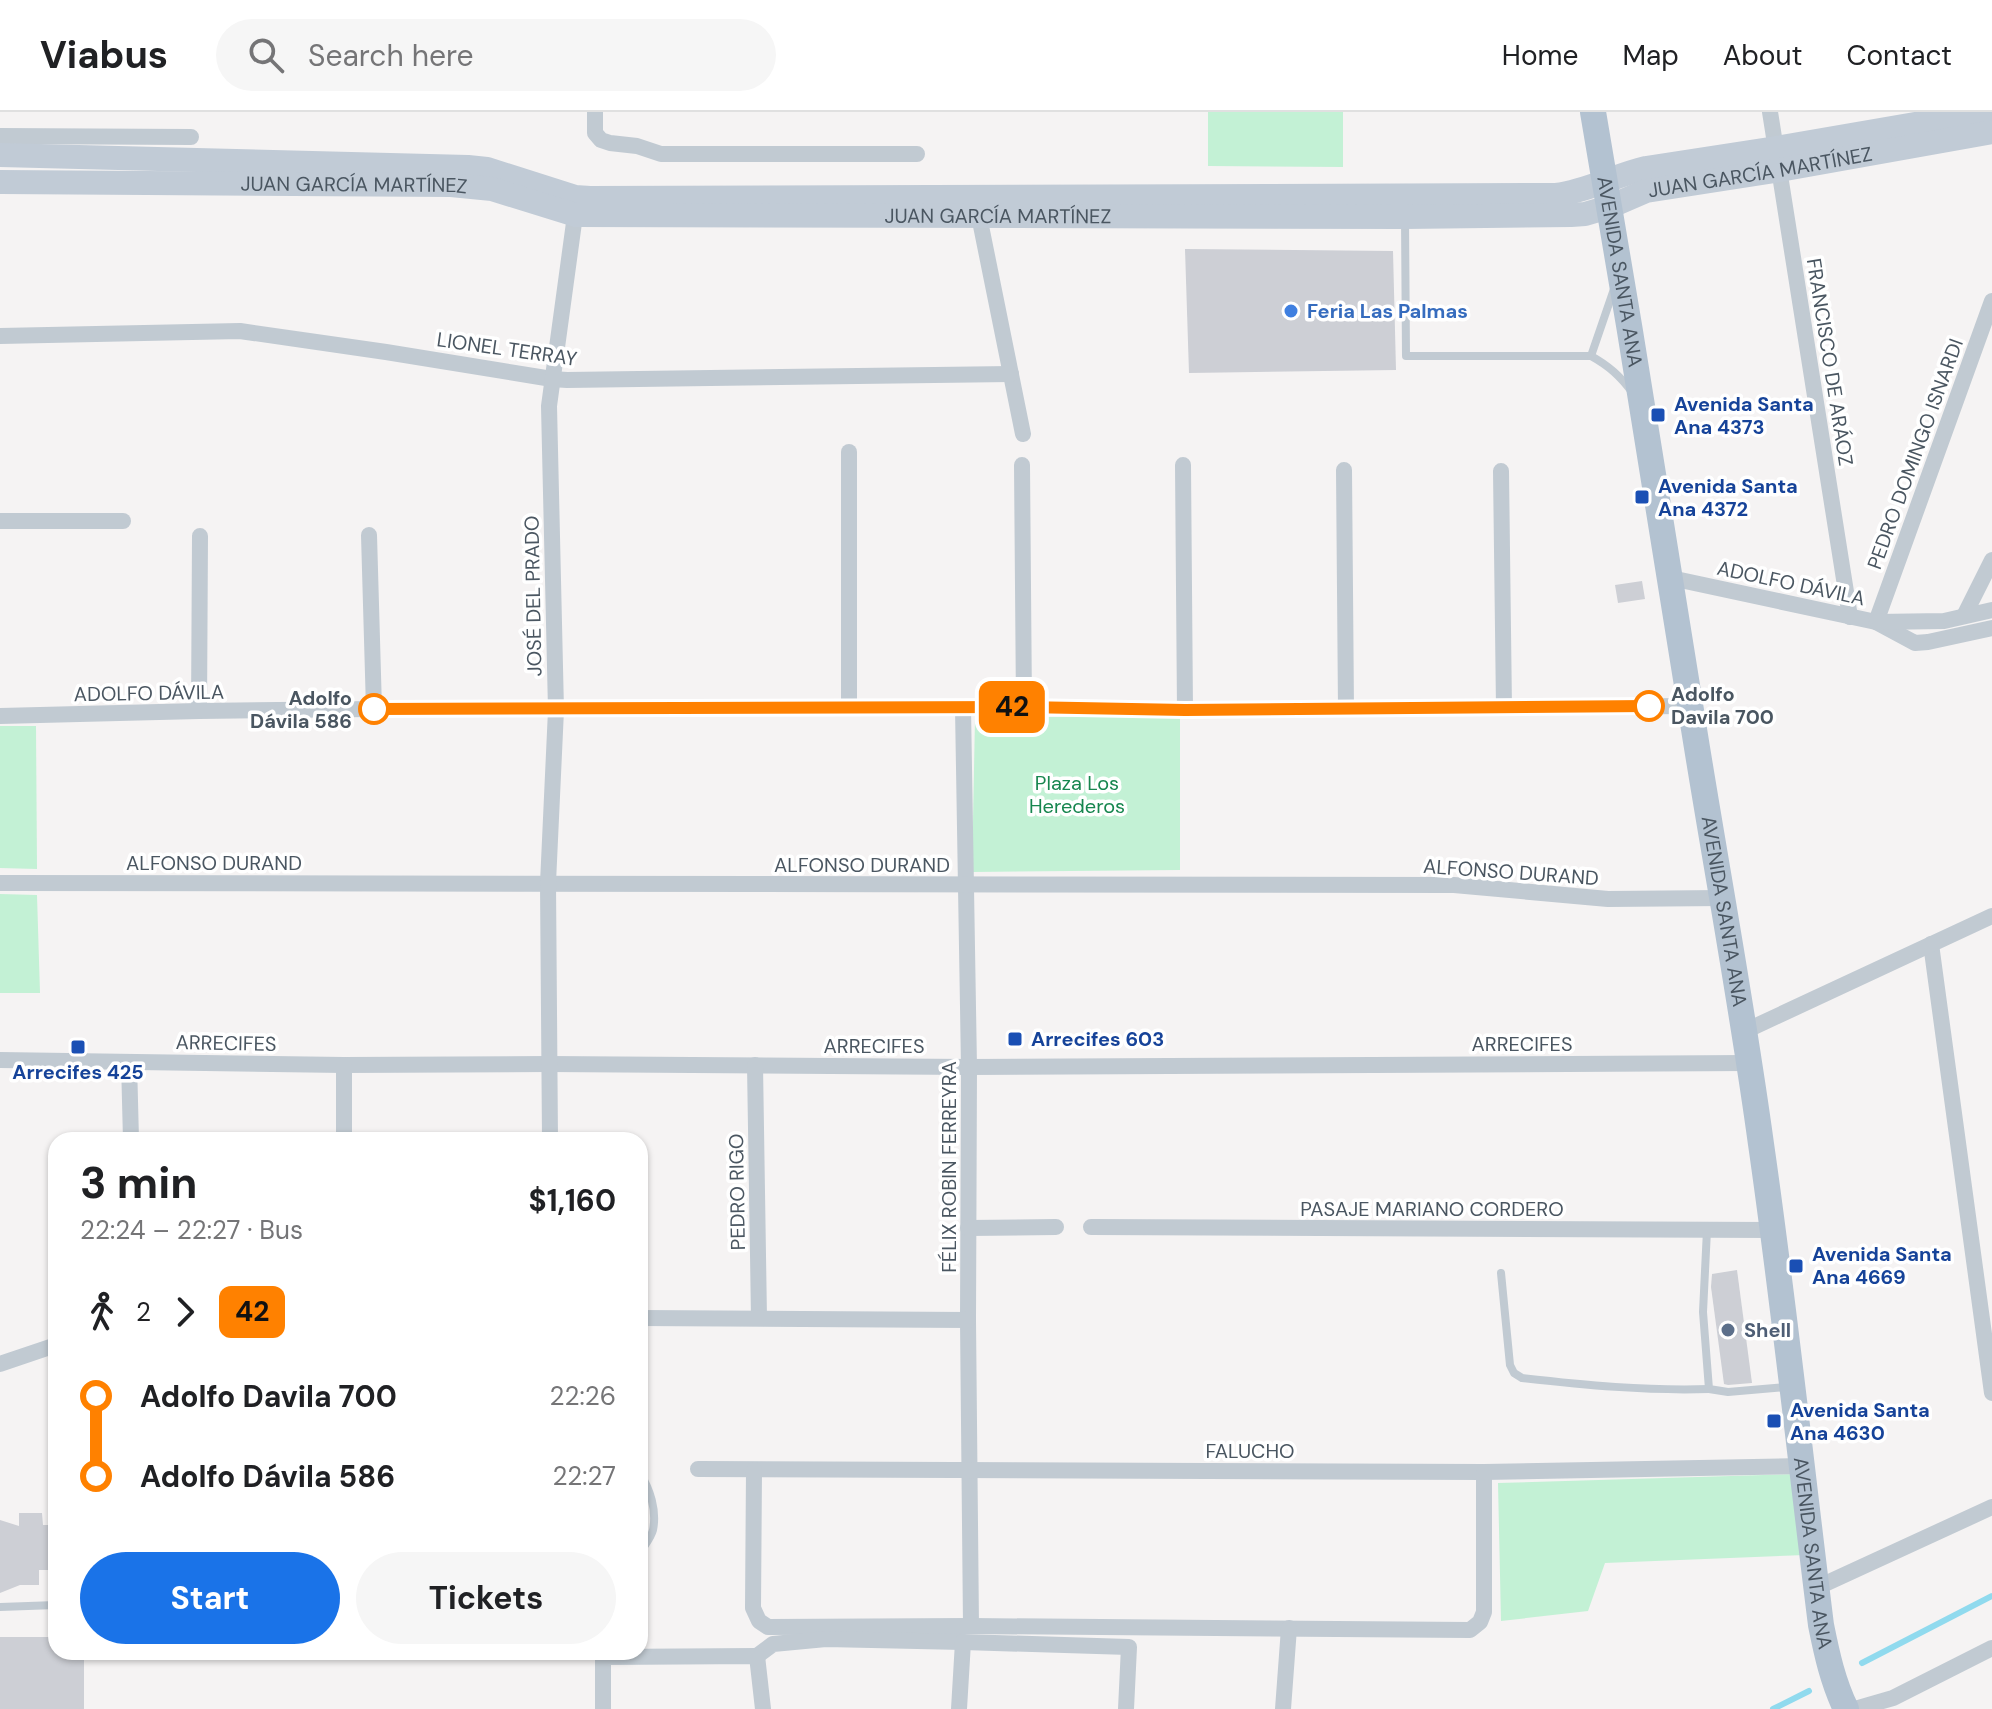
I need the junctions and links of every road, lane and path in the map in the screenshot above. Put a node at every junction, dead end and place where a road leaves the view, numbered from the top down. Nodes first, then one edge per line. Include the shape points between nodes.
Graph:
1 (595, 112) edge
2 (1593, 112) edge
3 (1770, 112) edge
4 (1985, 112) edge
5 (1992, 132) edge
6 (0, 136) edge
7 (191, 137) dead end
8 (917, 154) dead end
9 (0, 155) edge
10 (1778, 159) junction
11 (0, 182) edge
12 (1607, 194) junction
13 (576, 206) junction
14 (979, 216) junction
15 (1405, 217) junction
16 (1620, 269) junction
17 (1992, 301) edge
18 (0, 336) edge
19 (1591, 356) junction
20 (1011, 374) junction
21 (552, 379) junction
22 (1644, 412) junction
23 (1023, 434) dead end
24 (849, 452) dead end
25 (1022, 465) dead end
26 (1183, 465) dead end
27 (1344, 470) dead end
28 (1501, 471) dead end
29 (0, 521) edge
30 (123, 521) dead end
31 (369, 535) dead end
32 (200, 536) dead end
33 (1992, 560) edge
34 (1671, 578) junction
35 (1992, 610) edge
36 (1964, 616) junction
37 (1850, 617) junction
38 (1876, 622) junction
39 (1992, 628) edge
40 (1690, 706) junction
41 (1024, 707) junction
42 (849, 708) junction
43 (963, 708) junction
44 (1504, 708) junction
45 (374, 709) junction
46 (1346, 709) junction
47 (556, 710) junction
48 (1185, 710) junction
49 (199, 711) junction
50 (0, 716) edge
51 (0, 883) edge
52 (548, 883) junction
53 (966, 886) junction
54 (1723, 898) junction
55 (1992, 916) edge
56 (1931, 944) junction
57 (1743, 1032) junction
58 (0, 1060) edge
59 (129, 1062) junction
60 (1748, 1063) junction
61 (549, 1064) junction
62 (344, 1065) junction
63 (755, 1065) junction
64 (969, 1067) junction
65 (131, 1132) edge
66 (344, 1132) edge
67 (550, 1132) edge
68 (1056, 1227) dead end
69 (1091, 1227) dead end
70 (968, 1228) junction
71 (1707, 1230) junction
72 (1772, 1230) junction
73 (1501, 1273) dead end
74 (648, 1318) edge
75 (759, 1318) junction
76 (968, 1320) junction
77 (48, 1348) edge
78 (0, 1364) edge
79 (1792, 1387) junction
80 (1709, 1389) junction
81 (1992, 1393) edge
82 (1802, 1466) junction
83 (698, 1469) dead end
84 (754, 1470) junction
85 (969, 1470) junction
86 (1484, 1472) junction
87 (648, 1487) edge
88 (1992, 1507) edge
89 (648, 1541) edge
90 (1816, 1588) junction
91 (48, 1605) edge
92 (0, 1607) edge
93 (971, 1626) junction
94 (1289, 1628) junction
95 (963, 1642) junction
96 (1992, 1648) edge
97 (757, 1656) junction
98 (648, 1657) edge
99 (603, 1660) edge
100 (603, 1709) edge
101 (763, 1709) edge
102 (959, 1709) edge
103 (1126, 1709) edge
104 (1283, 1709) edge
105 (1846, 1709) edge
106 (1855, 1709) edge

1 - 8 street via 595,133 601,140 661,154
2 - 12 main road, AVENIDA SANTA ANA
3 - 10 street, FRANCISCO DE ARÁOZ
4 - 10 main road, JUAN GARCÍA MARTÍNEZ
5 - 10 main road, JUAN GARCÍA MARTÍNEZ
6 - 7 street
9 - 13 main road, JUAN GARCÍA MARTÍNEZ via 468,167 487,169
10 - 12 main road, JUAN GARCÍA MARTÍNEZ via 1646,168
10 - 37 street, FRANCISCO DE ARÁOZ
11 - 13 main road, JUAN GARCÍA MARTÍNEZ via 451,185
12 - 13 main road, JUAN GARCÍA MARTÍNEZ via 621,198
12 - 15 main road, JUAN GARCÍA MARTÍNEZ via 1585,214
12 - 16 main road, AVENIDA SANTA ANA
13 - 14 main road, JUAN GARCÍA MARTÍNEZ
13 - 21 street, JOSÉ DEL PRADO
14 - 15 main road, JUAN GARCÍA MARTÍNEZ
14 - 20 street
15 - 19 lane via 1406,356
16 - 19 lane
16 - 22 main road, AVENIDA SANTA ANA
17 - 38 street, PEDRO DOMINGO ISNARDI
18 - 21 street, LIONEL TERRAY via 240,331
19 - 22 lane via 1621,377
20 - 21 street, LIONEL TERRAY
20 - 23 street
21 - 47 street, JOSÉ DEL PRADO
22 - 34 main road, AVENIDA SANTA ANA
24 - 42 street
25 - 41 street
26 - 48 street
27 - 46 street
28 - 44 street
29 - 30 street
31 - 45 street
32 - 49 street
33 - 36 street
34 - 37 street, ADOLFO DÁVILA
34 - 40 main road, AVENIDA SANTA ANA
35 - 36 street
36 - 38 street
37 - 38 street, ADOLFO DÁVILA
38 - 39 street, ADOLFO DÁVILA via 1915,643
40 - 44 street, ADOLFO DÁVILA
40 - 54 main road, AVENIDA SANTA ANA
41 - 43 street, ADOLFO DÁVILA
41 - 48 street, ADOLFO DÁVILA
42 - 43 street, ADOLFO DÁVILA
42 - 47 street, ADOLFO DÁVILA
43 - 53 street, FÉLIX ROBIN FERREYRA
44 - 46 street, ADOLFO DÁVILA
45 - 47 street, ADOLFO DÁVILA
45 - 49 street, ADOLFO DÁVILA
46 - 48 street, ADOLFO DÁVILA
47 - 52 street, JOSÉ DEL PRADO
49 - 50 street, ADOLFO DÁVILA
51 - 52 street, ALFONSO DURAND
52 - 53 street, ALFONSO DURAND
52 - 61 street, JOSÉ DEL PRADO
53 - 54 street, ALFONSO DURAND via 1454,885 1608,899
53 - 64 street, FÉLIX ROBIN FERREYRA
54 - 57 main road, AVENIDA SANTA ANA
55 - 56 street
56 - 57 street
56 - 81 street
57 - 60 main road, AVENIDA SANTA ANA
58 - 59 street, ARRECIFES
59 - 62 street, ARRECIFES
59 - 65 street
60 - 64 street, ARRECIFES
60 - 72 main road, AVENIDA SANTA ANA
61 - 62 street, ARRECIFES
61 - 63 street, ARRECIFES
61 - 67 street, JOSÉ DEL PRADO
62 - 66 street
63 - 64 street, ARRECIFES
63 - 75 street, PEDRO RIGO
64 - 70 street, FÉLIX ROBIN FERREYRA
68 - 70 street
69 - 71 street, PASAJE MARIANO CORDERO
70 - 76 street, FÉLIX ROBIN FERREYRA
71 - 72 street, PASAJE MARIANO CORDERO
71 - 80 lane via 1703,1312
72 - 79 main road, AVENIDA SANTA ANA
73 - 80 lane via 1510,1365 1522,1378 1647,1390
74 - 75 street
75 - 76 street
76 - 85 street, FÉLIX ROBIN FERREYRA
77 - 78 street
79 - 80 lane
79 - 82 main road, AVENIDA SANTA ANA
82 - 86 street, FALUCHO
82 - 90 main road, AVENIDA SANTA ANA
83 - 84 street, FALUCHO
84 - 85 street, FALUCHO
84 - 93 street via 753,1608 759,1621 768,1627
85 - 86 street, FALUCHO
85 - 93 street, FÉLIX ROBIN FERREYRA
86 - 94 street via 1480,1622 1470,1630
87 - 89 lane via 654,1508
88 - 90 street
90 - 105 main road, AVENIDA SANTA ANA via 1826,1649
91 - 92 lane
93 - 94 street
94 - 104 street
95 - 97 street via 826,1639 773,1644
95 - 102 street
95 - 103 street via 1129,1647
96 - 106 street via 1893,1698
97 - 98 street
97 - 101 street
99 - 100 street

